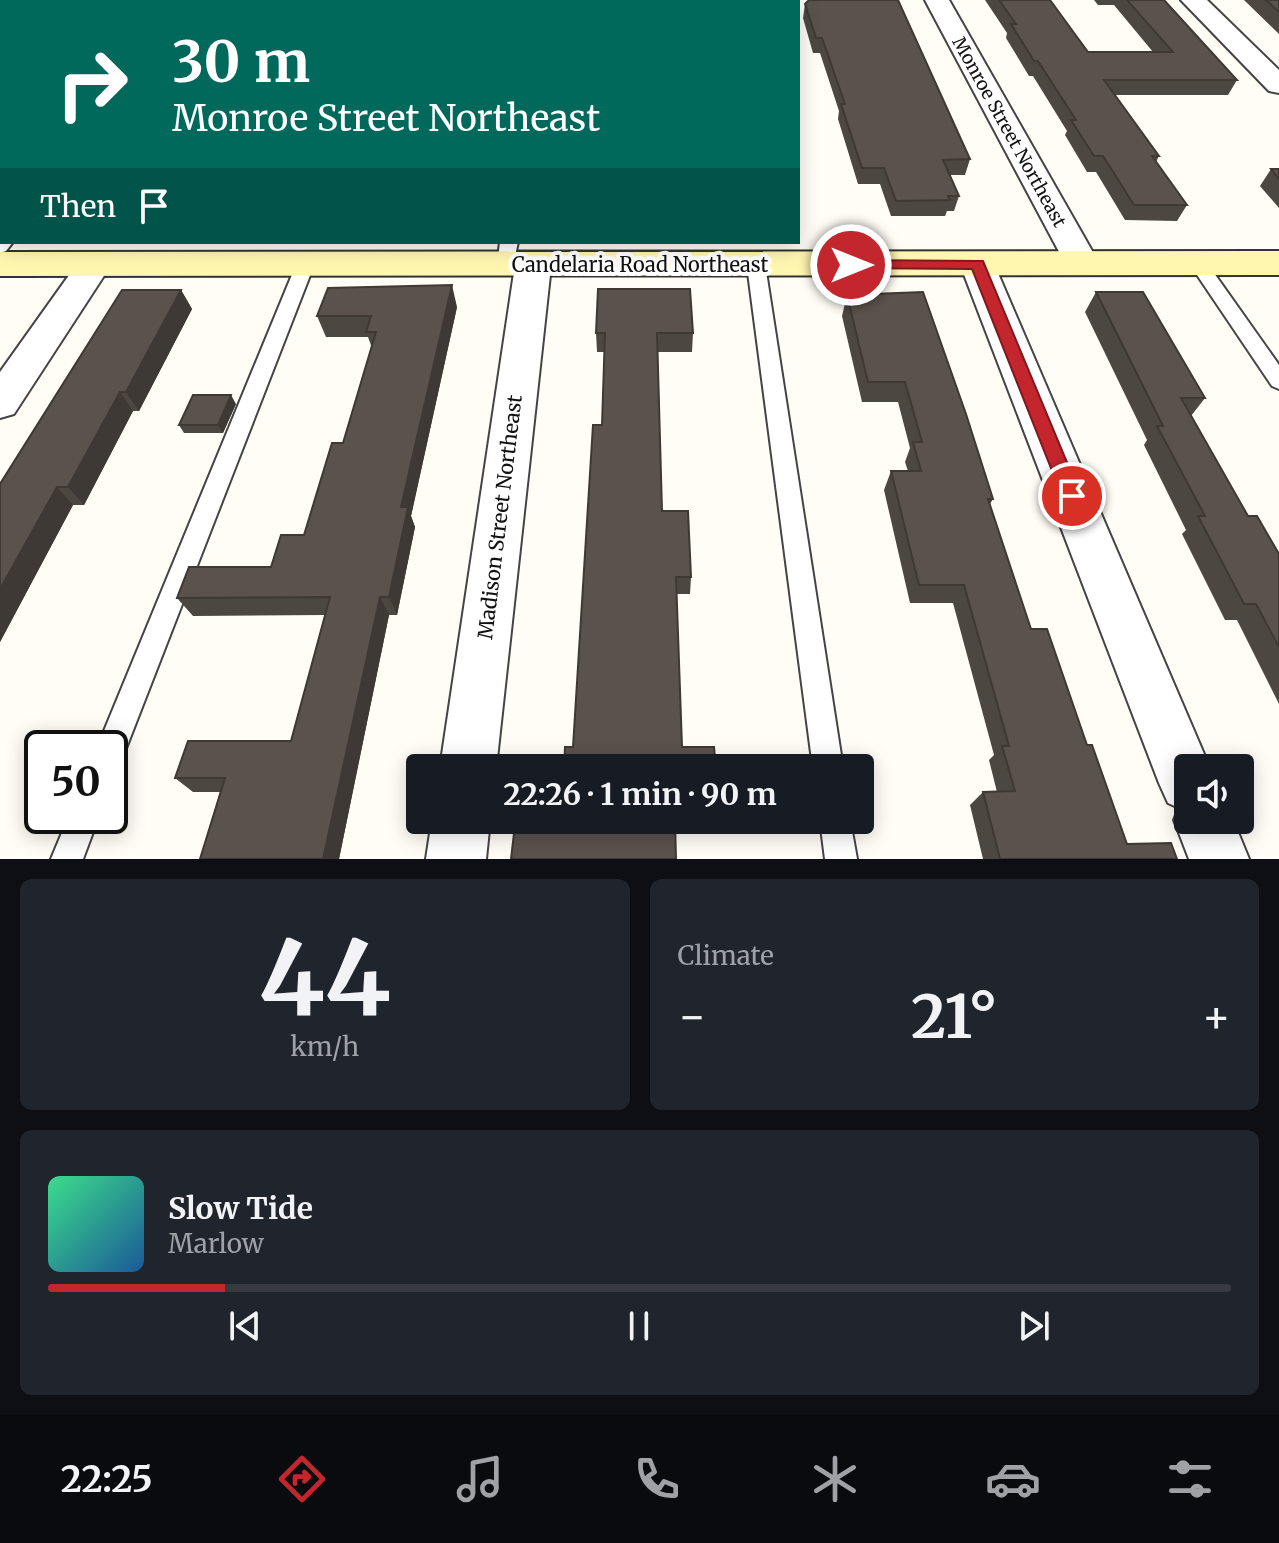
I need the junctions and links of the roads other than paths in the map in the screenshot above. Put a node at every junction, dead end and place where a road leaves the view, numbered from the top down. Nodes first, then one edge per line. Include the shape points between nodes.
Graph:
1 (937, 0) edge
2 (1193, 0) edge
3 (1279, 85) edge
4 (516, 258) edge
5 (1082, 263) junction
6 (1198, 263) junction
7 (1279, 263) edge
8 (0, 264) edge
9 (977, 264) junction
10 (94, 265) junction
11 (305, 265) junction
12 (756, 265) junction
13 (1279, 381) edge
14 (0, 403) edge
15 (118, 730) edge
16 (469, 754) edge
17 (826, 754) edge
18 (1176, 754) edge
19 (77, 834) edge
20 (459, 834) edge
21 (837, 834) edge
22 (1209, 834) edge
23 (67, 859) edge
24 (456, 859) edge
25 (841, 859) edge
26 (1219, 859) edge

1 - 5 street, Monroe Street Northeast
2 - 3 street
4 - 11 main road, Candelaria Road Northeast
4 - 12 main road, Candelaria Road Northeast
4 - 16 street, Madison Street Northeast
5 - 6 main road, Candelaria Road Northeast
5 - 9 main road, Candelaria Road Northeast
6 - 7 main road, Candelaria Road Northeast
6 - 13 lane
8 - 10 main road, Candelaria Road Northeast
9 - 12 main road, Candelaria Road Northeast
9 - 18 street
10 - 11 main road, Candelaria Road Northeast
10 - 14 street
11 - 15 lane
12 - 17 lane
19 - 23 lane
20 - 24 street
21 - 25 lane
22 - 26 street

